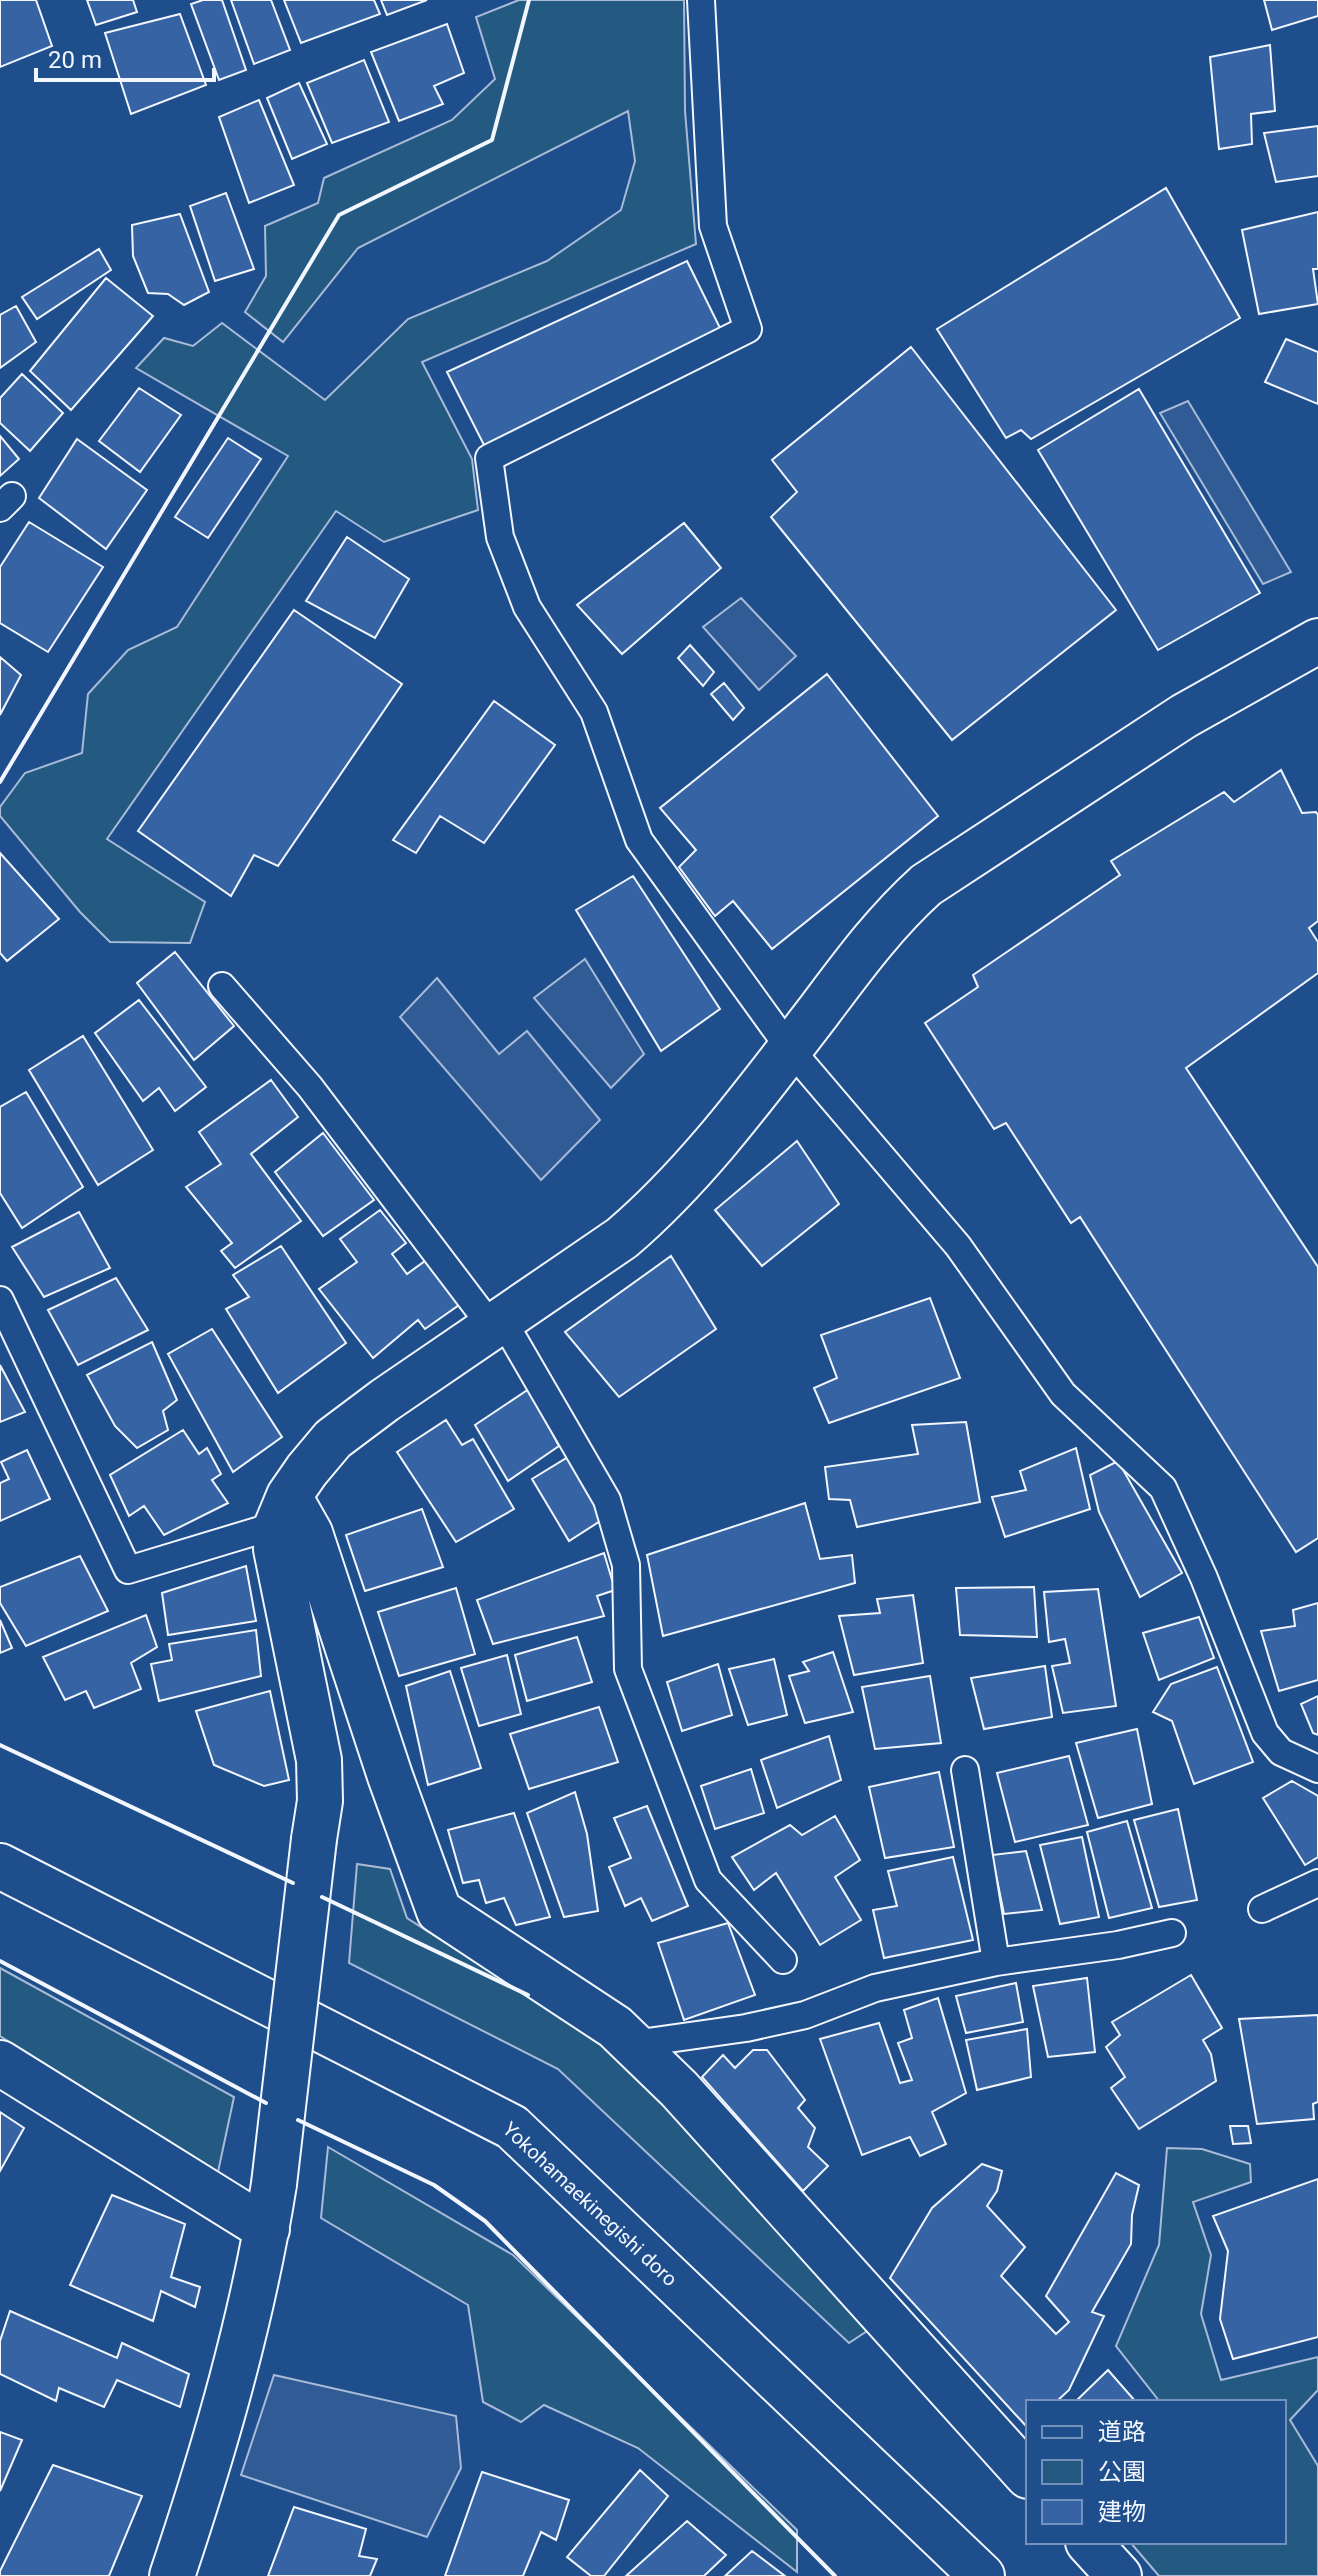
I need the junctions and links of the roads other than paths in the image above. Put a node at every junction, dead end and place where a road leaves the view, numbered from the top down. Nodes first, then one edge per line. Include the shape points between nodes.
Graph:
1 (701, 0) edge
2 (1318, 641) edge
3 (222, 986) dead end
4 (790, 1049) junction
5 (0, 1300) edge
6 (497, 1323) junction
7 (283, 1511) junction
8 (1318, 1769) edge
9 (965, 1770) dead end
10 (0, 1866) edge
11 (1318, 1883) edge
12 (1262, 1909) dead end
13 (1172, 1933) dead end
14 (783, 1960) dead end
15 (996, 1962) junction
16 (633, 2044) junction
17 (0, 2063) edge
18 (267, 2229) junction
19 (1026, 2474) edge
20 (1090, 2544) edge
21 (172, 2576) edge
22 (982, 2576) edge
23 (1119, 2576) edge

1 - 4 lane via 713,226 748,329 489,458 505,551 527,607 594,712 639,840
2 - 4 street via 1184,716 926,885 896,911
3 - 6 lane via 310,1087
4 - 6 street via 657,1208
4 - 8 lane via 958,1246 1063,1394 1163,1488 1265,1733 1281,1752
5 - 7 lane via 128,1570
6 - 7 street via 333,1439
6 - 14 lane via 607,1500 626,1565 628,1669 708,1880
7 - 16 street via 310,1533 439,1911
7 - 18 street, bridge via 276,1549 319,1760 320,1801
9 - 15 lane
10 - 22 street, Yokohamaekinegishi doro via 512,2127
11 - 12 lane
13 - 15 lane
15 - 16 lane via 875,1988 805,2015
16 - 19 street
17 - 18 street
18 - 21 street via 198,2499
20 - 23 street

